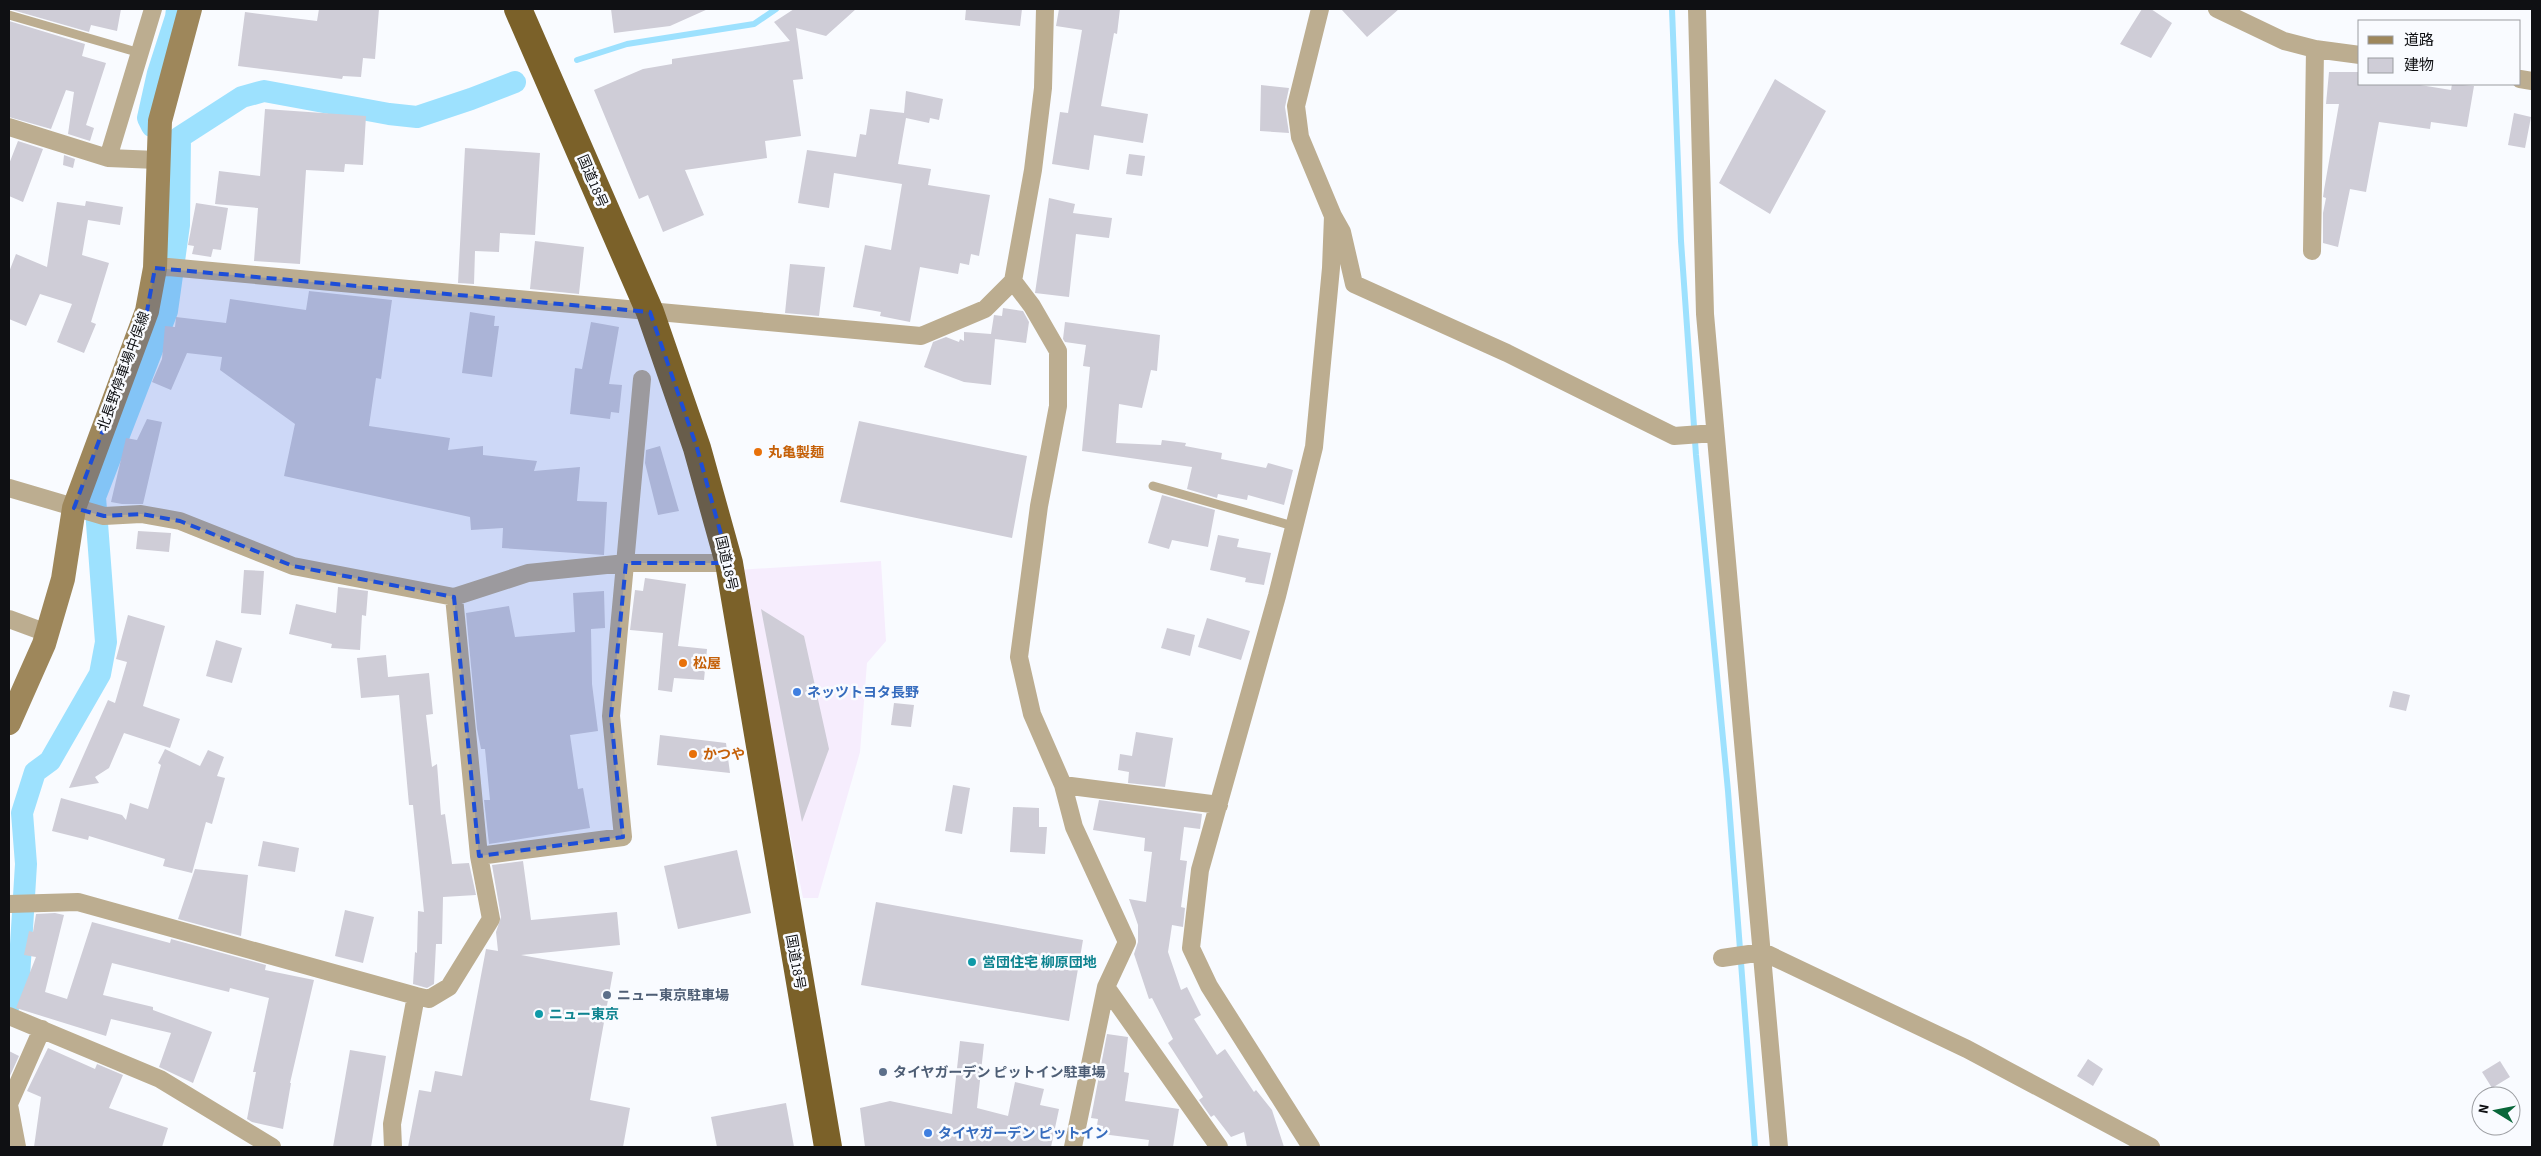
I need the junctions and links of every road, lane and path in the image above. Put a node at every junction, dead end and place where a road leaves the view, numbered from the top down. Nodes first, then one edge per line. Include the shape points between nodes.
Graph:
1 (153, 9) edge
2 (190, 9) edge
3 (518, 9) edge
4 (1045, 9) edge
5 (1320, 9) edge
6 (1697, 9) edge
7 (2217, 9) edge
8 (9, 15) edge
9 (2315, 49) junction
10 (140, 53) junction
11 (2358, 55) edge
12 (9, 127) edge
13 (108, 158) junction
14 (157, 160) junction
15 (1333, 216) junction
16 (2312, 251) dead end
17 (161, 268) junction
18 (1013, 281) junction
19 (650, 312) junction
20 (642, 379) dead end
21 (1710, 433) junction
22 (1153, 486) dead end
23 (9, 488) edge
24 (78, 509) junction
25 (1292, 526) junction
26 (626, 563) junction
27 (729, 563) junction
28 (454, 597) junction
29 (9, 620) edge
30 (47, 633) junction
31 (9, 723) edge
32 (1063, 785) junction
33 (1219, 805) junction
34 (479, 856) junction
35 (11, 904) edge
36 (1757, 953) junction
37 (1722, 958) dead end
38 (1106, 987) junction
39 (416, 996) junction
40 (12, 1017) edge
41 (42, 1030) junction
42 (9, 1104) edge
43 (262, 1145) edge
44 (17, 1147) edge
45 (394, 1147) edge
46 (828, 1147) edge
47 (1073, 1147) edge
48 (1219, 1147) edge
49 (1310, 1147) edge
50 (1779, 1147) edge
51 (2152, 1147) edge

1 - 10 street
2 - 14 main road, 北長野停車場中俣線 via 160,121
3 - 19 highway, 国道18号
4 - 18 street via 1043,88 1033,170
5 - 15 street via 1296,106 1300,137
6 - 21 street
7 - 9 street via 2284,41
8 - 10 lane
9 - 11 street
9 - 16 street
10 - 13 street
12 - 13 street
13 - 14 street
14 - 17 main road, 北長野停車場中俣線
15 - 21 street via 1342,232 1354,284 1507,353 1674,436
15 - 25 street via 1314,447
17 - 19 street
17 - 24 main road, 北長野停車場中俣線
18 - 19 street via 985,309 921,336
18 - 32 street via 1058,351 1058,406 1039,506 1019,657 1032,714
19 - 27 highway, 国道18号 via 697,448
20 - 26 street
21 - 36 street
22 - 25 lane
23 - 24 street
24 - 28 street via 104,516 141,514 180,521 293,566
24 - 30 main road, 北長野停車場中俣線 via 63,580
25 - 33 street via 1277,596
26 - 27 street
26 - 28 street via 528,573
26 - 34 street via 611,716 623,837
27 - 46 highway, 国道18号
28 - 34 street
29 - 30 street
30 - 31 main road, 北長野停車場中俣線
32 - 33 street
32 - 38 street via 1074,827 1126,942
33 - 49 street via 1200,870 1191,948 1209,986
34 - 39 street via 491,919 449,987 429,998
35 - 39 street via 78,902
36 - 37 street
36 - 50 street
36 - 51 street via 1967,1049
38 - 47 street
38 - 48 street
39 - 45 street via 392,1124
40 - 41 street
41 - 42 street
41 - 43 street via 160,1079
42 - 44 street

